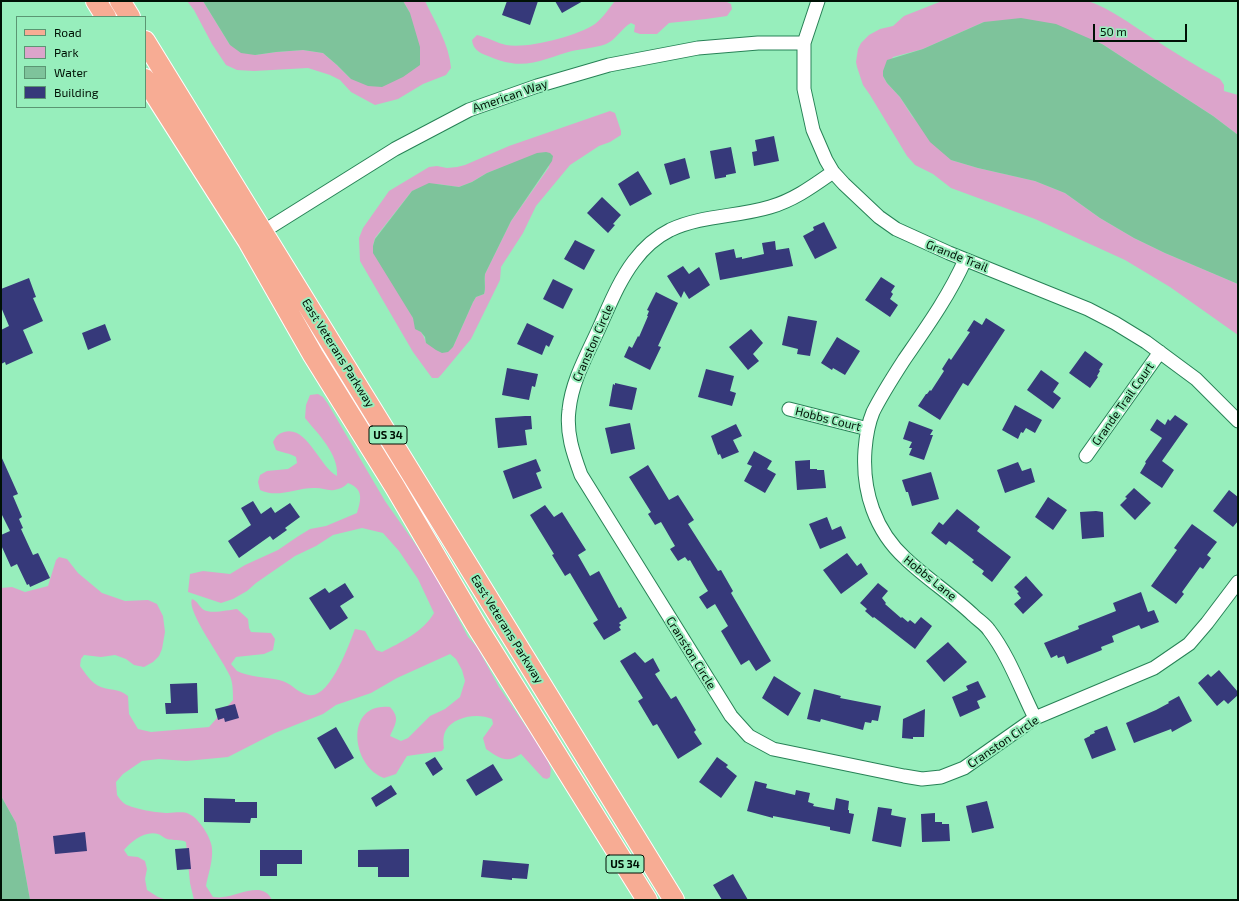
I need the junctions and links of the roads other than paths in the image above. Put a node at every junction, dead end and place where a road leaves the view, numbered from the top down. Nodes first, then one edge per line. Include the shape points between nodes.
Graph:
1 (96, 1) edge
2 (120, 1) edge
3 (818, 1) edge
4 (105, 16) edge
5 (129, 16) edge
6 (146, 43) edge
7 (804, 43) junction
8 (146, 80) edge
9 (833, 172) junction
10 (255, 236) junction
11 (966, 260) junction
12 (1160, 352) junction
13 (789, 409) dead end
14 (1238, 422) edge
15 (868, 429) junction
16 (1086, 456) dead end
17 (1238, 582) edge
18 (1035, 718) junction
19 (647, 900) edge
20 (674, 900) edge

1 - 4 main road
2 - 5 main road
3 - 7 street, Grande Trail
6 - 10 main road, East Veterans Parkway / US 34
7 - 9 street, Grande Trail via 804,89 813,130
7 - 10 street, American Way via 758,43 698,48 609,65 537,86 469,110 394,149
8 - 10 main road, East Veterans Parkway / US 34
9 - 11 street, Grande Trail via 879,217 896,229
9 - 18 street, Cranston Circle via 803,193 771,207 700,220 669,230 642,251 625,275 574,383 568,410 571,447 581,474 731,716 756,741 768,748 786,752 927,779 941,777 964,768
10 - 19 main road, East Veterans Parkway / US 34 via 313,355 476,625
10 - 20 main road, East Veterans Parkway / US 34
11 - 12 street, Grande Trail via 1088,309
11 - 15 street, Hobbs Lane via 945,300 880,398
12 - 14 street, Grande Trail via 1196,379
12 - 16 street, Grande Trail Court
13 - 15 street, Hobbs Court
15 - 18 street, Hobbs Lane via 864,468 866,484 870,503 882,531 905,559 960,602 988,629 1007,658
17 - 18 street, Cranston Circle via 1189,644 1171,657 1148,671

